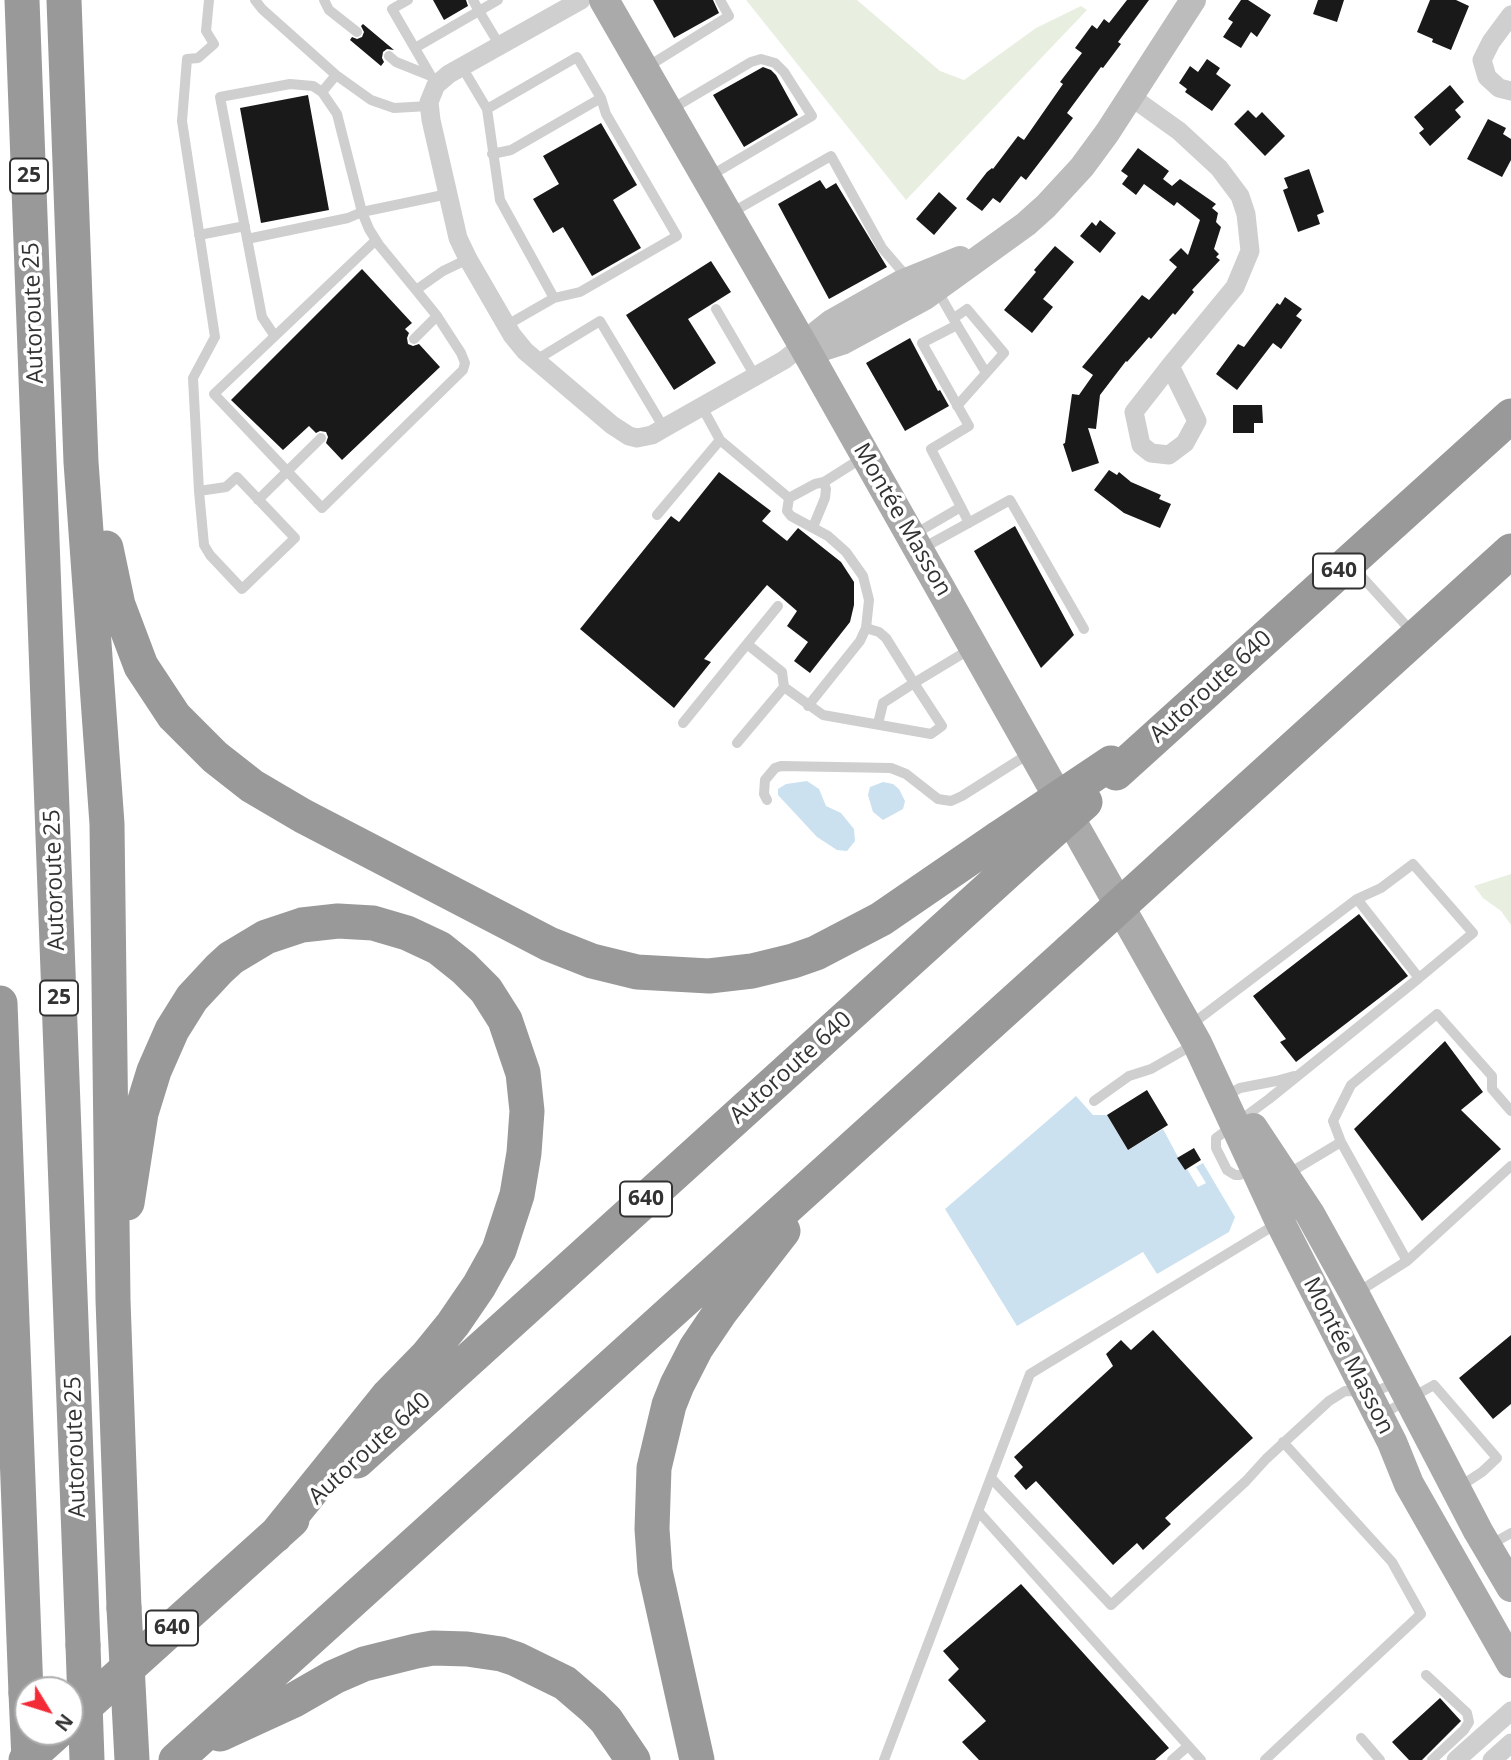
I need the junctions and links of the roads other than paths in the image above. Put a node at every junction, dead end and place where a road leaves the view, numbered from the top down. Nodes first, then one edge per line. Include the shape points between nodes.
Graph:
1 (22, 0) edge
2 (64, 0) edge
3 (78, 0) edge
4 (209, 0) edge
5 (255, 0) edge
6 (324, 0) edge
7 (407, 0) edge
8 (473, 0) edge
9 (498, 0) edge
10 (581, 0) edge
11 (604, 0) edge
12 (720, 0) edge
13 (1193, 0) edge
14 (1501, 0) edge
15 (479, 11) junction
16 (1511, 13) edge
17 (356, 32) dead end
18 (500, 46) junction
19 (415, 48) junction
20 (66, 54) junction
21 (389, 56) dead end
22 (462, 67) junction
23 (644, 69) junction
24 (336, 75) junction
25 (435, 80) junction
26 (1511, 91) edge
27 (322, 92) junction
28 (1130, 96) junction
29 (601, 98) junction
30 (429, 106) junction
31 (487, 109) junction
32 (668, 111) junction
33 (492, 154) junction
34 (706, 178) junction
35 (448, 194) junction
36 (362, 212) junction
37 (728, 215) junction
38 (245, 226) junction
39 (199, 235) junction
40 (247, 239) junction
41 (376, 240) junction
42 (468, 259) junction
43 (924, 280) junction
44 (416, 290) junction
45 (554, 298) junction
46 (716, 309) dead end
47 (437, 316) junction
48 (955, 321) junction
49 (507, 325) junction
50 (274, 335) junction
51 (414, 339) dead end
52 (36, 352) junction
53 (798, 353) junction
54 (536, 360) junction
55 (1170, 366) dead end
56 (986, 373) junction
57 (755, 376) junction
58 (957, 406) junction
59 (702, 407) junction
60 (1511, 416) edge
61 (664, 428) junction
62 (321, 438) dead end
63 (720, 440) junction
64 (866, 456) junction
65 (81, 462) junction
66 (287, 471) junction
67 (824, 482) junction
68 (199, 491) junction
69 (789, 498) junction
70 (258, 500) junction
71 (961, 508) junction
72 (656, 515) dead end
73 (969, 523) junction
74 (813, 527) junction
75 (916, 543) junction
76 (1511, 551) edge
77 (1349, 562) junction
78 (778, 606) dead end
79 (866, 628) junction
80 (1084, 629) dead end
81 (1416, 637) junction
82 (747, 644) junction
83 (974, 647) junction
84 (914, 682) junction
85 (784, 687) junction
86 (808, 706) junction
87 (683, 723) dead end
88 (878, 724) junction
89 (737, 743) dead end
90 (1034, 751) junction
91 (767, 800) dead end
92 (1009, 850) junction
93 (1357, 899) junction
94 (1419, 978) junction
95 (0, 1003) edge
96 (1193, 1034) junction
97 (1304, 1071) junction
98 (109, 1085) junction
99 (1094, 1101) dead end
100 (1233, 1107) junction
101 (1511, 1111) edge
102 (1341, 1142) junction
103 (839, 1159) junction
104 (1511, 1166) edge
105 (1269, 1172) junction
106 (1291, 1213) junction
107 (1407, 1261) junction
108 (1355, 1295) junction
109 (113, 1300) junction
110 (1404, 1390) junction
111 (1373, 1404) junction
112 (1283, 1442) junction
113 (992, 1479) junction
114 (1456, 1489) junction
115 (978, 1511) junction
116 (275, 1536) junction
117 (1492, 1537) edge
118 (1444, 1549) junction
119 (1511, 1587) edge
120 (1511, 1663) edge
121 (1426, 1675) dead end
122 (84, 1707) edge
123 (1511, 1711) edge
124 (1361, 1738) dead end
125 (1511, 1743) edge
126 (42, 1746) edge
127 (1188, 1746) junction
128 (1511, 1751) edge
129 (182, 1754) edge
130 (27, 1760) edge
131 (87, 1760) edge
132 (132, 1760) edge
133 (633, 1760) edge
134 (697, 1760) edge
135 (884, 1760) edge
136 (1172, 1760) edge
137 (1201, 1760) edge
138 (1265, 1760) edge
139 (1380, 1760) edge
140 (1433, 1760) edge
141 (1456, 1760) edge
142 (1493, 1760) edge

1 - 52 highway, Autoroute 25 / 25
2 - 20 highway
3 - 20 highway
4 - 39 lane via 206,31 214,44 198,58 187,59 182,121
5 - 24 lane
6 - 17 lane via 329,10
7 - 19 lane via 392,9
8 - 15 lane
9 - 15 lane
10 - 18 street
11 - 23 main road, Montée Masson
12 - 23 lane via 729,16
13 - 28 street
14 - 16 street
15 - 18 lane
15 - 19 lane
16 - 26 street via 1482,60 1487,77
18 - 22 street
19 - 25 lane
20 - 65 highway
21 - 25 lane
22 - 25 street
22 - 31 lane
23 - 32 main road, Montée Masson
24 - 27 lane
24 - 30 lane via 381,105
25 - 30 street
27 - 36 lane via 342,128
27 - 38 lane via 306,83 220,97
28 - 43 street via 1063,189 1026,223 988,249
28 - 55 street via 1179,131 1219,168 1240,196 1246,214 1250,251 1235,287
29 - 31 lane via 577,57
29 - 33 lane via 511,150
29 - 45 lane via 677,236 579,292
30 - 35 street
31 - 33 lane
32 - 34 main road, Montée Masson
32 - 34 lane via 761,59 784,72 812,116
33 - 45 lane via 500,200
34 - 37 main road, Montée Masson
35 - 36 lane
35 - 42 street
36 - 40 lane
36 - 41 lane
37 - 43 lane via 831,156 882,248
37 - 53 main road, Montée Masson
38 - 39 lane
38 - 40 lane
39 - 68 lane via 215,337 193,378
40 - 50 lane via 262,317
41 - 44 lane
41 - 50 lane
42 - 44 lane
42 - 49 street
43 - 48 lane
43 - 53 street via 832,322
44 - 47 lane
45 - 49 lane
46 - 57 lane
47 - 51 lane
47 - 66 lane via 465,363 458,377 322,508
48 - 56 lane
48 - 56 lane via 967,309 1004,353
48 - 58 lane via 922,343
49 - 54 street
50 - 66 lane via 214,394
52 - 98 highway via 97,864
52 - 131 highway, Autoroute 25 / 25, bridge
53 - 57 street
53 - 64 main road, Montée Masson
54 - 61 street via 629,436 646,437
54 - 61 lane via 600,321
56 - 58 lane
57 - 59 street
58 - 71 lane via 969,426 931,449
59 - 61 street
59 - 63 lane
60 - 77 highway, Autoroute 640 / 640
62 - 66 lane
63 - 69 lane
63 - 72 lane
64 - 67 lane
64 - 75 main road, Montée Masson
65 - 92 highway via 104,532 112,582 132,648 161,699 199,743 252,786 303,816 569,954 662,974 730,974 774,967 859,932
65 - 98 highway via 107,824
66 - 70 lane
67 - 69 lane
67 - 74 lane via 825,498
68 - 70 lane via 226,487 237,477
68 - 70 lane via 206,550 242,589 295,538
69 - 74 lane via 791,516
71 - 73 lane
71 - 75 lane
73 - 75 lane
73 - 80 lane via 1010,500
74 - 79 lane via 837,542 863,576 869,600
75 - 83 main road, Montée Masson
76 - 81 highway
77 - 81 lane
77 - 92 highway, Autoroute 640 / 640, bridge via 1176,719
78 - 82 lane
79 - 84 lane via 886,638
79 - 86 lane
81 - 103 highway, bridge
82 - 85 lane via 782,672
82 - 87 lane
83 - 84 lane
83 - 90 main road, Montée Masson
84 - 88 lane via 883,704
84 - 88 lane via 942,726 931,734
85 - 86 lane
85 - 89 lane
86 - 88 lane via 823,715
90 - 91 lane via 951,801 939,799 891,768 781,766 765,780
90 - 96 main road, Montée Masson
92 - 116 highway, Autoroute 640 / 640
93 - 94 lane
93 - 94 lane via 1413,864 1473,933
93 - 96 lane
94 - 97 lane
95 - 130 highway, bridge
96 - 99 lane via 1151,1069 1129,1076
96 - 100 main road, Montée Masson
97 - 100 lane
97 - 100 lane via 1240,1087
98 - 109 highway
100 - 105 main road, Montée Masson
101 - 102 lane via 1492,1089 1492,1076 1437,1014 1351,1085 1333,1121
102 - 105 lane
102 - 107 lane
103 - 129 highway
103 - 134 highway via 708,1329 677,1385 663,1426 652,1486 653,1548
104 - 107 lane
105 - 106 main road, Montée Masson
106 - 108 main road, Montée Masson
106 - 111 main road, Montée Masson
106 - 113 lane via 1030,1374
107 - 108 lane
108 - 110 main road, Montée Masson
109 - 116 highway via 141,1113 154,1071 181,1014 204,983 232,958 266,937 302,925 373,923 439,948 486,990 512,1036 526,1092 524,1153 506,1232 467,1306
109 - 132 highway, bridge
110 - 111 lane
110 - 111 lane via 1382,1389
110 - 114 main road, Montée Masson
110 - 114 lane via 1434,1385 1497,1458
111 - 112 lane via 1349,1389 1341,1392
111 - 118 main road, Montée Masson
112 - 113 lane via 1111,1605
112 - 138 lane via 1392,1562 1421,1614
113 - 115 lane
114 - 117 main road, Montée Masson
115 - 127 lane
115 - 135 lane
116 - 122 highway, Autoroute 640 / 640
117 - 118 main road
117 - 119 main road, Montée Masson
118 - 120 main road, Montée Masson
121 - 140 lane via 1466,1713 1469,1722
123 - 141 street
124 - 139 lane
125 - 142 street
126 - 130 highway
127 - 136 lane
127 - 137 lane
128 - 142 street
129 - 133 highway via 364,1664 450,1648 501,1654 565,1683 606,1720

